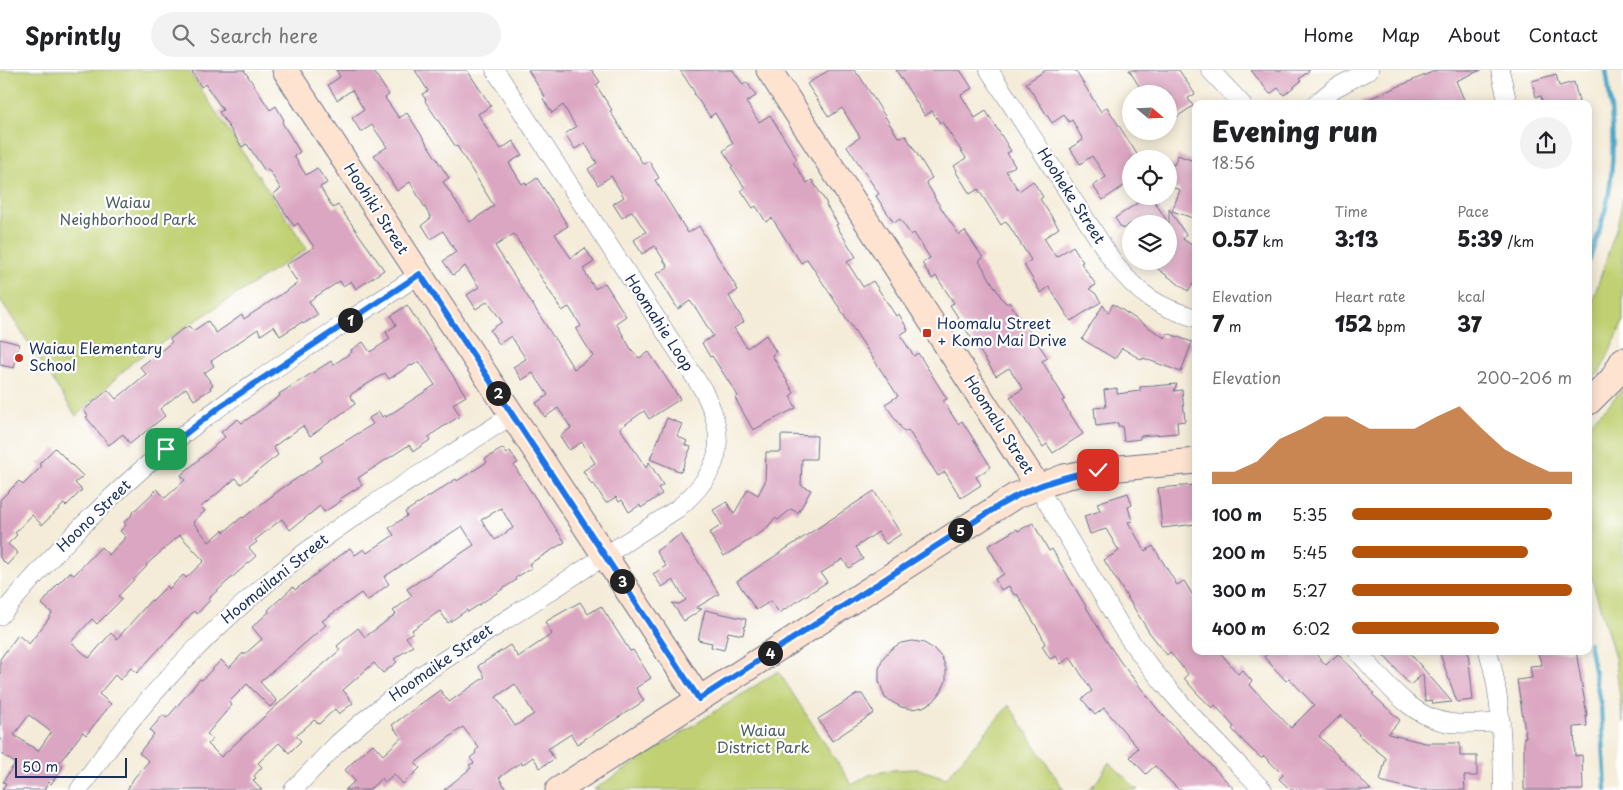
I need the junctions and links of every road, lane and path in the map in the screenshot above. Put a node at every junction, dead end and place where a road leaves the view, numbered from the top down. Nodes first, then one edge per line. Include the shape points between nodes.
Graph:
1 (285, 70) edge
2 (495, 70) edge
3 (769, 70) edge
4 (989, 70) edge
5 (1210, 70) edge
6 (1369, 70) edge
7 (1500, 70) edge
8 (1238, 100) edge
9 (1320, 100) edge
10 (1507, 100) edge
11 (420, 274) junction
12 (1192, 317) edge
13 (1623, 360) edge
14 (1592, 399) edge
15 (512, 415) junction
16 (1192, 461) edge
17 (1038, 487) junction
18 (605, 555) junction
19 (0, 616) edge
20 (1361, 655) edge
21 (1489, 655) edge
22 (699, 699) junction
23 (1501, 722) junction
24 (79, 790) edge
25 (293, 790) edge
26 (558, 790) edge
27 (1263, 790) edge
28 (1503, 790) edge

1 - 11 street, Hoohiki Street
2 - 18 street, Hoomahie Loop via 703,390 714,415 718,444 716,455 701,486 677,509
3 - 17 street, Hoomalu Street
4 - 12 street, Hooheke Street via 1126,278 1150,299
5 - 8 street
6 - 9 street
7 - 10 street
11 - 15 street, Hoohiki Street
11 - 19 street, Hoono Street via 250,386 185,434 87,521
13 - 14 street via 1612,379
15 - 18 street, Hoohiki Street
15 - 24 street, Hoomailani Street via 356,516 249,598 158,688
16 - 17 street via 1098,470 1064,477
17 - 22 street via 1000,505
17 - 27 street, Hoomalu Street via 1137,651 1180,704
18 - 22 street, Hoohiki Street
18 - 25 street, Hoomaike Street via 421,675 337,744
20 - 23 street via 1396,694 1421,714 1452,724
21 - 23 street
22 - 26 street
23 - 28 street

